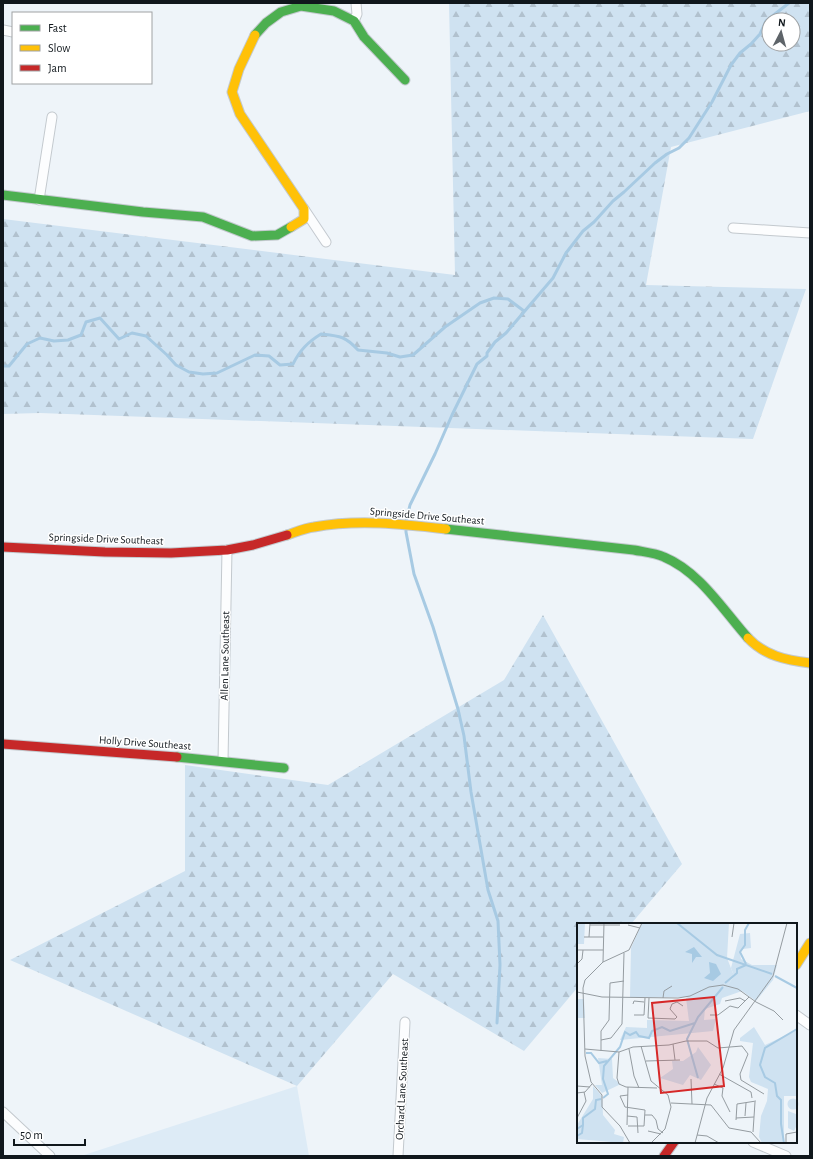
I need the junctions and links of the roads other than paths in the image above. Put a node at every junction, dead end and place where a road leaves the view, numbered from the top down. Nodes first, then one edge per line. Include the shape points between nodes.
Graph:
1 (356, 3) edge
2 (336, 7) edge
3 (354, 21) junction
4 (405, 80) dead end
5 (52, 117) dead end
6 (3, 195) edge
7 (39, 200) junction
8 (304, 209) junction
9 (733, 228) dead end
10 (810, 234) edge
11 (326, 242) dead end
12 (3, 547) edge
13 (227, 550) junction
14 (810, 663) edge
15 (3, 744) edge
16 (223, 761) junction
17 (284, 768) dead end
18 (810, 943) edge
19 (797, 963) edge
20 (797, 1016) edge
21 (405, 1022) dead end
22 (810, 1025) edge
23 (3, 1112) edge
24 (673, 1143) edge
25 (755, 1143) edge
26 (50, 1156) edge
27 (398, 1156) edge
28 (664, 1156) edge
29 (786, 1156) edge

1 - 3 street via 357,14
2 - 3 street
2 - 8 street via 301,6 281,12 266,23 256,33 248,48 232,92 240,114
3 - 4 street via 364,37
5 - 7 street
6 - 7 street
7 - 8 street via 203,217 252,236 277,235 304,220
8 - 11 street
9 - 10 street
12 - 13 street, Springside Drive Southeast via 171,553
13 - 14 street, Springside Drive Southeast via 313,527 353,522 397,523 634,550 669,559 685,569 754,644 763,650 787,659
13 - 16 street, Allen Lane Southeast
15 - 16 street, Holly Drive Southeast
16 - 17 street, Holly Drive Southeast
18 - 19 street
20 - 22 street
21 - 27 street, Orchard Lane Southeast
23 - 26 street
24 - 28 street
25 - 29 street

